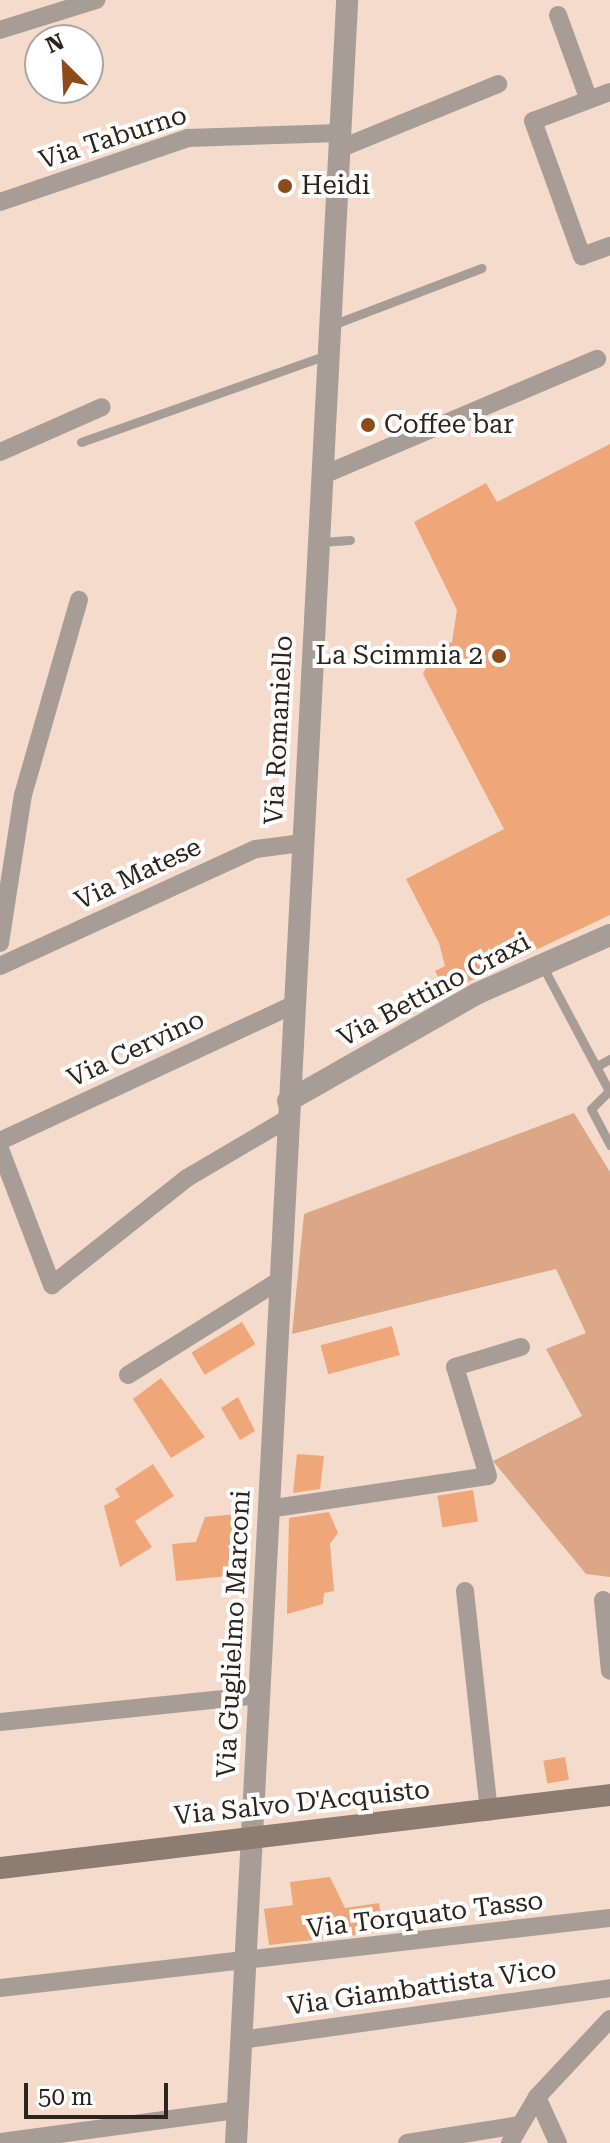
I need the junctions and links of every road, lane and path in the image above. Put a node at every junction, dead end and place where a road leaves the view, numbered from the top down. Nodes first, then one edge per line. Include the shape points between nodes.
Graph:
1 (96, 0) edge
2 (347, 0) edge
3 (39, 9) edge
4 (558, 15) dead end
5 (0, 30) edge
6 (498, 84) dead end
7 (610, 92) edge
8 (589, 100) junction
9 (339, 141) junction
10 (0, 202) edge
11 (610, 246) edge
12 (481, 268) dead end
13 (329, 327) junction
14 (327, 355) junction
15 (597, 359) dead end
16 (102, 407) dead end
17 (81, 442) dead end
18 (0, 452) edge
19 (321, 476) junction
20 (350, 540) dead end
21 (317, 542) junction
22 (79, 600) dead end
23 (301, 843) junction
24 (610, 935) edge
25 (0, 943) edge
26 (542, 965) junction
27 (0, 966) edge
28 (293, 1005) junction
29 (610, 1059) edge
30 (599, 1065) junction
31 (288, 1110) junction
32 (0, 1141) edge
33 (609, 1141) edge
34 (0, 1149) edge
35 (277, 1282) junction
36 (521, 1347) dead end
37 (128, 1375) dead end
38 (270, 1463) joint
39 (268, 1509) junction
40 (465, 1591) dead end
41 (603, 1600) dead end
42 (610, 1671) edge
43 (260, 1695) junction
44 (0, 1722) edge
45 (610, 1795) edge
46 (489, 1812) junction
47 (251, 1836) junction
48 (0, 1868) edge
49 (610, 1918) edge
50 (246, 1963) junction
51 (0, 1988) edge
52 (610, 1988) edge
53 (610, 2019) edge
54 (241, 2040) junction
55 (537, 2097) junction
56 (238, 2110) junction
57 (520, 2125) junction
58 (0, 2142) edge
59 (236, 2143) edge
60 (407, 2143) edge
61 (510, 2143) edge
62 (558, 2143) edge

1 - 3 street
2 - 9 street, Via Romaniello
3 - 5 street
4 - 8 street
6 - 9 street
7 - 8 street
8 - 11 street via 533,121 582,256
9 - 10 street, Via Taburno via 188,138
9 - 13 street, Via Romaniello
12 - 13 lane
13 - 14 street, Via Romaniello
14 - 17 lane
14 - 19 street, Via Romaniello
15 - 19 street
16 - 18 street
19 - 21 street, Via Romaniello
20 - 21 lane
21 - 23 street, Via Romaniello
22 - 25 street via 23,795
23 - 27 street, Via Matese via 256,849
23 - 28 street, Via Romaniello
24 - 26 street, Via Bettino Craxi
26 - 30 lane
26 - 31 street, Via Bettino Craxi
28 - 31 street, Via Romaniello
28 - 32 street, Via Cervino
29 - 30 lane
30 - 33 lane via 609,1091 591,1109
31 - 34 street via 187,1178 52,1285
31 - 35 street, Via Romaniello
35 - 37 street
35 - 38 street, Via Romaniello
36 - 39 street via 455,1367 488,1476
38 - 39 street, Via Guglielmo Marconi
39 - 43 street, Via Guglielmo Marconi
40 - 46 street
41 - 42 street
43 - 44 street
43 - 47 street, Via Guglielmo Marconi
45 - 46 main road, Via Salvo D'Acquisto
46 - 47 main road, Via Salvo D'Acquisto
47 - 48 main road, Via Salvo D'Acquisto
47 - 50 street, Via Guglielmo Marconi
49 - 50 street, Via Torquato Tasso
50 - 51 street, Via Torquato Tasso
50 - 54 street, Via Guglielmo Marconi
52 - 54 street, Via Giambattista Vico
53 - 55 street
54 - 56 street, Via Guglielmo Marconi
55 - 57 street
55 - 62 street
56 - 58 street
56 - 59 street, Via Guglielmo Marconi
57 - 60 street
57 - 61 street

